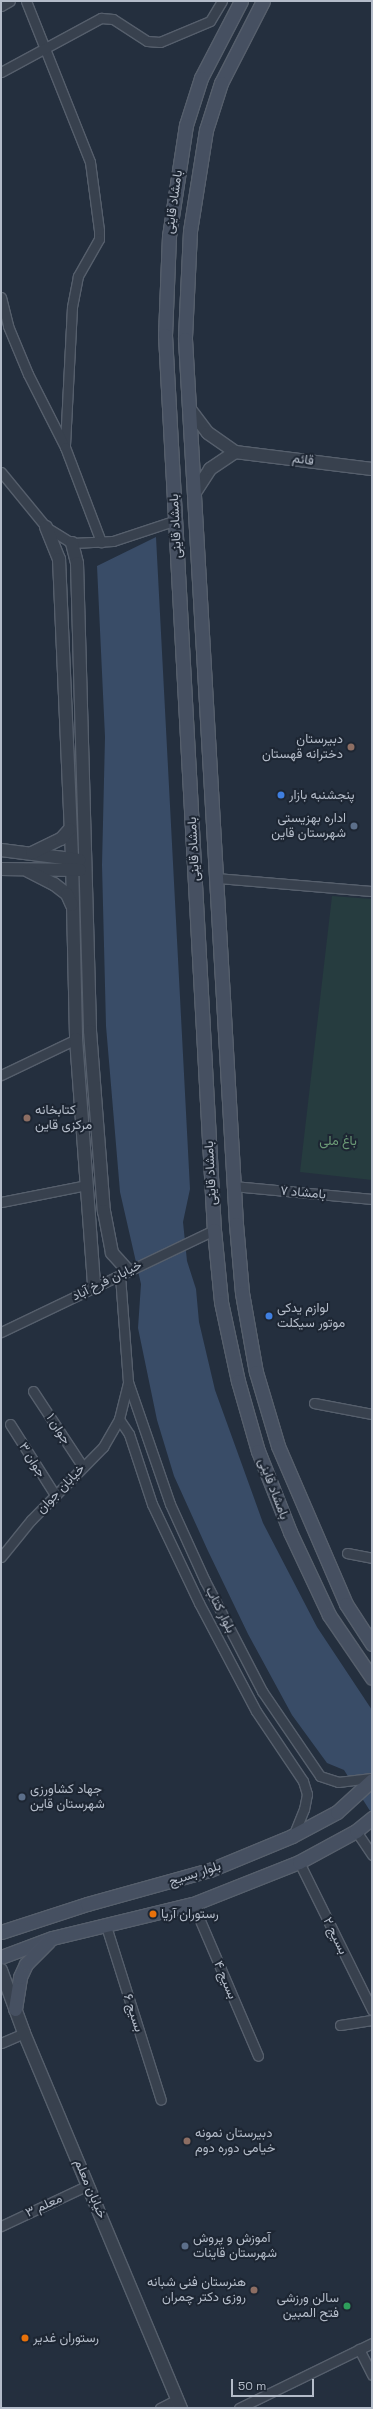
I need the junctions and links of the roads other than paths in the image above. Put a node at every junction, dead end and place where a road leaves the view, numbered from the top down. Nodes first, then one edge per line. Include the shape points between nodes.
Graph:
1 (10, 1) edge
2 (26, 1) edge
3 (222, 1) edge
4 (241, 1) edge
5 (263, 1) edge
6 (1, 6) edge
7 (45, 47) junction
8 (1, 72) edge
9 (1, 297) edge
10 (189, 408) junction
11 (65, 447) junction
12 (235, 452) junction
13 (372, 469) edge
14 (1, 472) edge
15 (194, 494) junction
16 (176, 520) junction
17 (46, 527) junction
18 (101, 542) junction
19 (72, 543) junction
20 (210, 757) junction
21 (189, 759) junction
22 (70, 829) junction
23 (1, 850) edge
24 (32, 853) junction
25 (72, 865) junction
26 (86, 866) junction
27 (1, 869) edge
28 (27, 871) junction
29 (218, 878) junction
30 (372, 891) edge
31 (72, 905) junction
32 (76, 1039) junction
33 (1, 1075) edge
34 (87, 1185) junction
35 (233, 1186) junction
36 (372, 1200) edge
37 (1, 1202) edge
38 (214, 1230) junction
39 (124, 1273) junction
40 (94, 1287) junction
41 (1, 1332) edge
42 (128, 1382) junction
43 (33, 1391) dead end
44 (314, 1403) dead end
45 (372, 1414) edge
46 (119, 1419) junction
47 (10, 1424) dead end
48 (83, 1467) junction
49 (54, 1495) junction
50 (347, 1553) dead end
51 (1, 1557) edge
52 (372, 1558) edge
53 (369, 1641) edge
54 (351, 1648) junction
55 (372, 1678) edge
56 (311, 1765) junction
57 (298, 1772) junction
58 (372, 1779) edge
59 (372, 1818) edge
60 (356, 1831) junction
61 (292, 1836) junction
62 (372, 1855) edge
63 (299, 1862) junction
64 (193, 1904) junction
65 (106, 1926) junction
66 (1, 1932) edge
67 (52, 1938) junction
68 (1, 1957) edge
69 (1, 1970) edge
70 (16, 2009) junction
71 (372, 2010) edge
72 (372, 2020) edge
73 (340, 2025) dead end
74 (24, 2033) junction
75 (1, 2043) edge
76 (258, 2056) dead end
77 (161, 2100) dead end
78 (88, 2185) junction
79 (1, 2226) edge
80 (372, 2343) edge
81 (359, 2349) junction
82 (372, 2375) edge
83 (180, 2404) edge
84 (243, 2406) edge
85 (160, 2408) edge

1 - 6 street
2 - 7 street
3 - 7 street via 210,21 160,42 147,41 108,18 101,18
4 - 16 main road, بامشاد قاینی via 201,78 186,125 169,236 165,335
5 - 10 main road, بامشاد قاینی via 221,83 206,130 190,231 185,340
7 - 8 street
7 - 11 street via 90,162 99,230 99,239 78,276 72,307
9 - 11 street via 8,326 28,374
10 - 12 street, قائم via 208,433
10 - 15 main road, بامشاد قاینی
11 - 18 street
12 - 13 street, قائم
12 - 15 street via 210,469
14 - 17 street
15 - 20 main road, بامشاد قاینی
16 - 18 street via 113,541
16 - 21 main road, بامشاد قاینی
17 - 19 street
17 - 22 street via 59,559
18 - 19 street
19 - 26 street via 76,562
20 - 21 main road
20 - 29 main road, بامشاد قاینی
21 - 38 main road, بامشاد قاینی
22 - 24 street via 61,839
22 - 25 street
23 - 24 street
24 - 25 street
25 - 26 street
25 - 28 street
25 - 31 street
26 - 39 street via 90,1031 104,1211 112,1253
27 - 28 street
28 - 31 street via 54,884 66,894
29 - 30 street
29 - 35 main road, بامشاد قاینی
31 - 32 street
32 - 33 street
32 - 34 street
34 - 37 street
34 - 40 street
35 - 36 street, بامشاد ۷
35 - 53 main road, بامشاد قاینی via 242,1293 256,1372 274,1431 309,1521 346,1604
38 - 39 street, خیابان فرخ آباد
38 - 54 main road, بامشاد قاینی via 221,1302 238,1381 258,1451 290,1532 329,1615
39 - 40 street, خیابان فرخ آباد
39 - 42 street
40 - 41 street, خیابان فرخ آباد
42 - 46 street, خیابان جوان
42 - 56 street, بلوار کتاب via 170,1504 205,1581 262,1691
43 - 48 street, جوان ۱
44 - 45 street
46 - 48 street, خیابان جوان via 103,1447
46 - 57 street, بلوار کتاب via 130,1434 152,1504 199,1603 256,1711
47 - 49 street, جوان ۳
48 - 49 street, خیابان جوان
49 - 51 street, خیابان جوان
50 - 52 street
53 - 54 main road
54 - 55 main road, بامشاد قاینی
56 - 57 street via 305,1774
56 - 58 street, بلوار کتاب via 320,1776 338,1782
57 - 61 street, بلوار کتاب via 307,1794 304,1809
58 - 61 main road, بلوار بسیج via 337,1812
59 - 60 main road, بلوار بسیج
60 - 62 street
60 - 63 main road, بلوار بسیج
61 - 66 main road, بلوار بسیج via 203,1873 87,1904
63 - 64 main road, بلوار بسیج
63 - 71 street, بسیج ۲
64 - 65 main road, بلوار بسیج
64 - 76 street, بسیج ۴
65 - 67 main road, بلوار بسیج
65 - 77 street, بسیج ۶
67 - 68 main road, بلوار بسیج
67 - 70 main road via 26,1964 20,1977
69 - 70 street, خیابان معلم
70 - 74 street, خیابان معلم
72 - 73 street
74 - 75 street
74 - 78 street, خیابان معلم
78 - 79 street, معلم ۳
78 - 83 street, خیابان معلم
80 - 81 street
81 - 82 street
81 - 84 street
83 - 85 street

